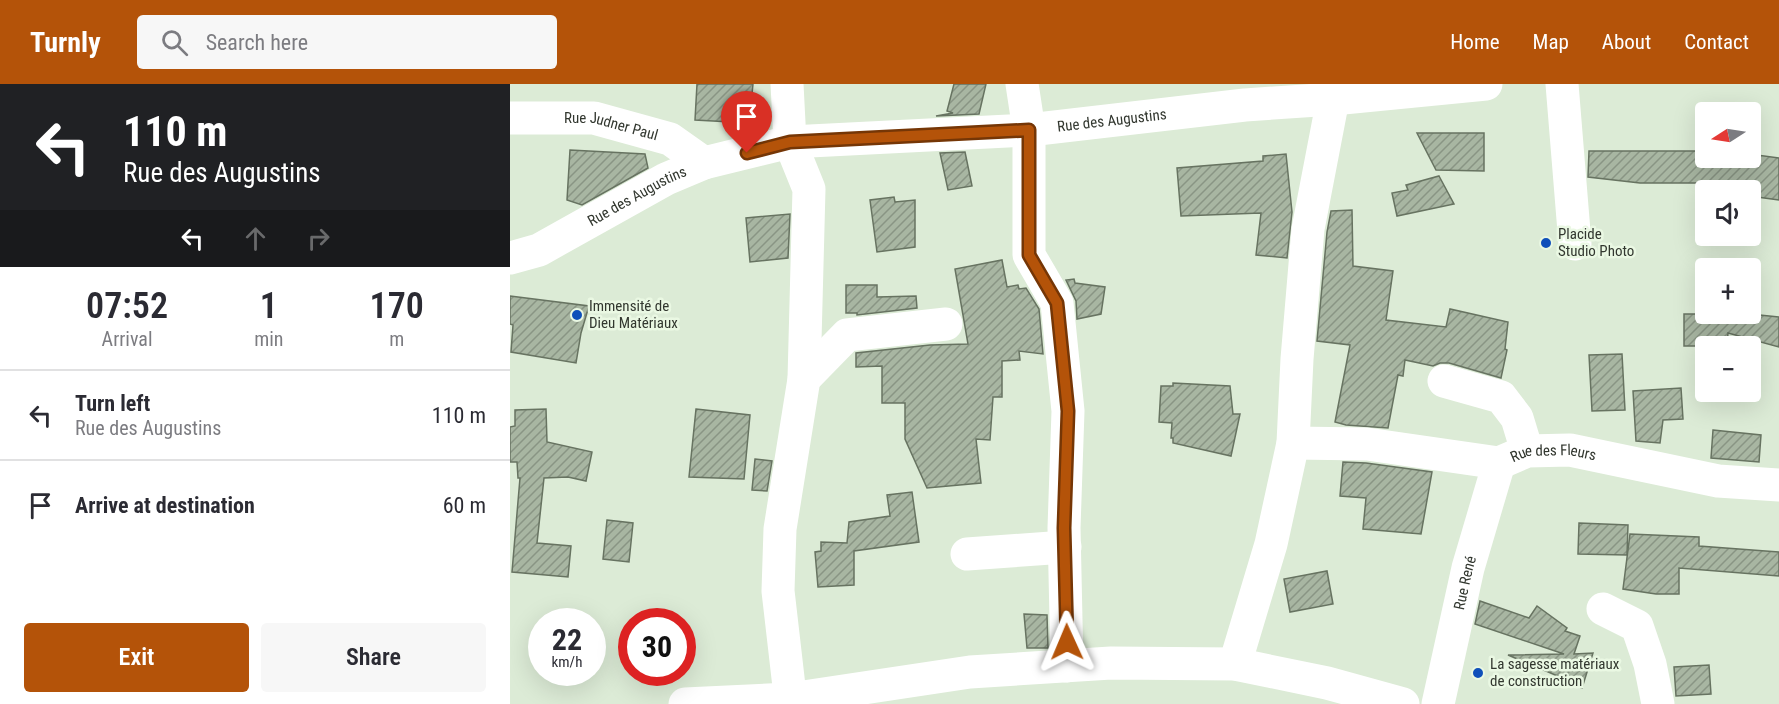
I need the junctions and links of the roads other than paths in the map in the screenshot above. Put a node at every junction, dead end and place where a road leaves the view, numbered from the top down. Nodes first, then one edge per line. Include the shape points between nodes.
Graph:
1 (787, 84) edge
2 (1023, 84) edge
3 (1486, 84) edge
4 (1562, 84) edge
5 (1244, 94) edge
6 (1333, 99) junction
7 (510, 118) edge
8 (1029, 130) junction
9 (790, 142) junction
10 (704, 163) junction
11 (1575, 244) dead end
12 (510, 258) edge
13 (946, 324) dead end
14 (804, 380) junction
15 (1444, 381) dead end
16 (1293, 443) junction
17 (1513, 457) junction
18 (1779, 485) edge
19 (1065, 547) junction
20 (966, 554) dead end
21 (1603, 609) dead end
22 (1235, 664) junction
23 (1068, 666) junction
24 (1327, 694) edge
25 (791, 702) edge
26 (685, 704) edge
27 (1403, 704) edge
28 (1438, 704) edge
29 (1658, 704) edge

1 - 9 street
2 - 8 street
3 - 6 street, Rue des Augustins
4 - 11 street
5 - 6 street, Rue des Augustins
5 - 8 street, Rue des Augustins
6 - 16 street via 1308,229
7 - 10 street, Rue Judner Paul via 594,118 670,139
8 - 9 street, Rue des Augustins
8 - 19 street via 1029,255 1057,303 1068,411
9 - 10 street, Rue des Augustins
9 - 14 street via 809,189
10 - 12 street, Rue des Augustins via 666,179 539,250
13 - 14 street via 847,335
14 - 25 street via 780,529 778,591
15 - 17 street via 1501,397 1516,417
16 - 17 street, Rue des Fleurs via 1367,444
16 - 22 street via 1271,544
17 - 18 street, Rue des Fleurs via 1570,450 1718,481
17 - 28 street, Rue René via 1468,568
19 - 20 street
19 - 23 street
21 - 29 street via 1636,626 1650,664
22 - 23 street
22 - 24 street
23 - 25 street via 970,672
24 - 27 street
25 - 26 street

